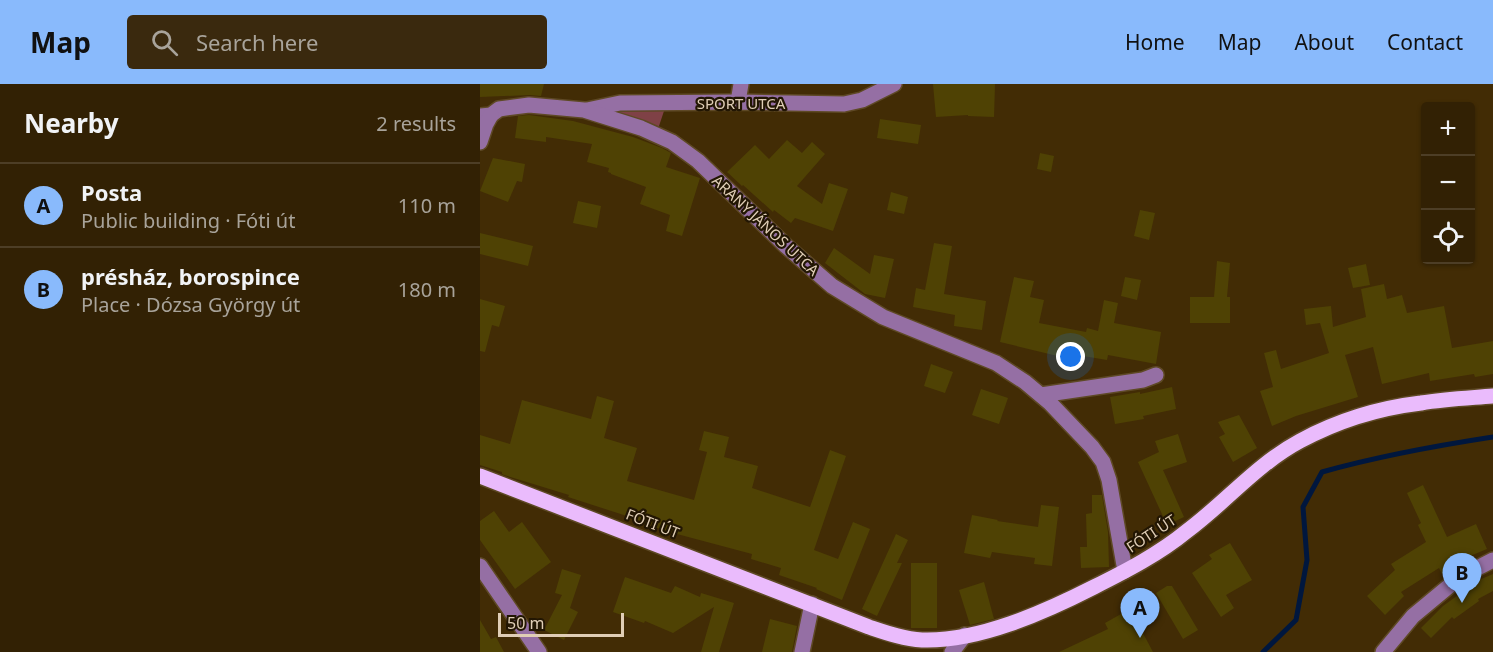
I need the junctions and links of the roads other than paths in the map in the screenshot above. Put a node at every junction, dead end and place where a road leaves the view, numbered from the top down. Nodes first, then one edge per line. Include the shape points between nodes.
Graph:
1 (741, 84) edge
2 (894, 84) edge
3 (738, 102) junction
4 (584, 110) junction
5 (485, 116) edge
6 (480, 142) edge
7 (1155, 375) dead end
8 (1041, 395) junction
9 (1493, 396) edge
10 (480, 476) edge
11 (1493, 560) edge
12 (480, 566) edge
13 (1125, 571) junction
14 (812, 604) junction
15 (965, 635) junction
16 (539, 652) edge
17 (801, 652) edge
18 (952, 652) edge
19 (1383, 652) edge

1 - 3 street
2 - 3 street, SPORT UTCA via 844,104
3 - 4 street, SPORT UTCA via 620,103
4 - 5 street, ARANY JÁNOS UTCA via 529,105 499,109
4 - 8 street, ARANY JÁNOS UTCA via 672,142 698,161 832,286 883,317 996,363
5 - 6 street
7 - 8 street
8 - 13 street, ARANY JÁNOS UTCA via 1103,462
9 - 13 main road, FÓTI ÚT via 1369,413 1309,436 1265,463 1187,532
10 - 14 main road, FÓTI ÚT
11 - 19 street via 1460,577 1413,616
12 - 16 street
13 - 15 main road, FÓTI ÚT via 1039,612
14 - 15 main road, FÓTI ÚT via 908,639
14 - 17 street
15 - 18 street

